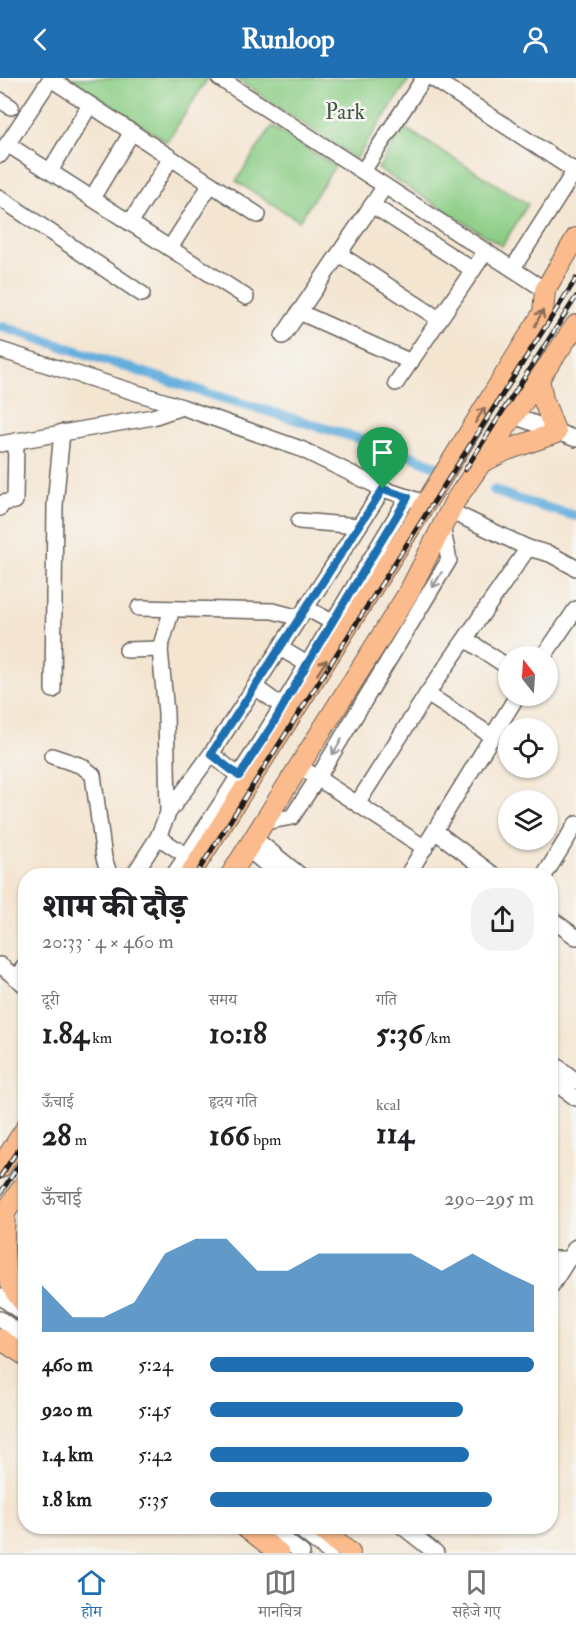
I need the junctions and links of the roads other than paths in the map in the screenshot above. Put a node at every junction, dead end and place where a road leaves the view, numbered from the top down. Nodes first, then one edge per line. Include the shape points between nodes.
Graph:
1 (219, 78) edge
2 (424, 78) edge
3 (432, 78) edge
4 (51, 79) edge
5 (90, 105) junction
6 (132, 132) junction
7 (4, 150) edge
8 (171, 158) junction
9 (575, 170) edge
10 (50, 171) junction
11 (363, 171) junction
12 (211, 184) junction
13 (386, 186) junction
14 (0, 198) edge
15 (92, 198) junction
16 (372, 205) junction
17 (258, 215) dead end
18 (130, 223) junction
19 (576, 238) edge
20 (170, 248) junction
21 (486, 251) junction
22 (339, 254) junction
23 (513, 268) junction
24 (473, 270) junction
25 (545, 290) junction
26 (142, 294) dead end
27 (246, 297) dead end
28 (299, 312) junction
29 (439, 319) junction
30 (576, 326) edge
31 (283, 336) dead end
32 (0, 350) edge
33 (411, 362) junction
34 (538, 378) junction
35 (396, 383) dead end
36 (182, 407) junction
37 (514, 416) junction
38 (62, 432) junction
39 (556, 433) junction
40 (576, 439) edge
41 (16, 441) junction
42 (0, 444) edge
43 (481, 465) junction
44 (383, 489) junction
45 (422, 496) junction
46 (0, 508) edge
47 (449, 512) junction
48 (299, 521) dead end
49 (356, 531) junction
50 (377, 548) junction
51 (528, 548) junction
52 (576, 568) edge
53 (329, 573) junction
54 (379, 576) junction
55 (355, 584) junction
56 (409, 592) junction
57 (139, 608) dead end
58 (172, 609) junction
59 (576, 609) edge
60 (303, 613) junction
61 (336, 630) junction
62 (466, 640) junction
63 (551, 646) edge
64 (280, 648) junction
65 (160, 649) junction
66 (127, 650) dead end
67 (372, 651) junction
68 (498, 661) edge
69 (307, 664) junction
70 (255, 687) junction
71 (53, 690) dead end
72 (427, 694) junction
73 (511, 706) edge
74 (283, 707) junction
75 (492, 736) junction
76 (211, 754) junction
77 (52, 756) dead end
78 (299, 766) junction
79 (239, 776) junction
80 (317, 779) junction
81 (357, 804) junction
82 (168, 813) junction
83 (576, 824) edge
84 (435, 831) junction
85 (256, 836) junction
86 (158, 837) junction
87 (424, 848) junction
88 (193, 862) edge
89 (107, 868) edge
90 (138, 868) edge
91 (234, 868) edge
92 (284, 868) edge
93 (412, 868) edge
94 (484, 868) edge
95 (549, 868) edge
96 (558, 924) edge
97 (576, 937) edge
98 (0, 965) edge
99 (18, 980) edge
100 (558, 1067) edge
101 (576, 1081) edge
102 (558, 1085) edge
103 (576, 1098) edge
104 (18, 1140) edge
105 (0, 1168) edge
106 (18, 1193) edge
107 (2, 1216) edge
108 (572, 1253) edge
109 (1, 1272) edge
110 (558, 1275) edge
111 (0, 1296) edge
112 (18, 1298) edge
113 (18, 1310) edge
114 (0, 1319) edge
115 (0, 1339) edge
116 (17, 1348) edge
117 (255, 1534) edge
118 (277, 1534) edge
119 (306, 1534) edge
120 (327, 1534) edge
121 (412, 1534) edge
122 (279, 1553) edge
123 (302, 1553) edge
124 (330, 1553) edge
125 (350, 1553) edge
126 (436, 1553) edge

1 - 11 street
2 - 11 street
3 - 9 street
4 - 5 street
4 - 7 street
5 - 6 street
5 - 10 street
6 - 8 street
6 - 15 street
7 - 10 street
8 - 12 street
8 - 18 street
9 - 23 street
10 - 15 street
11 - 13 street
12 - 17 street
12 - 20 street
13 - 16 street
13 - 21 street
14 - 26 street
15 - 18 street
16 - 22 street
16 - 24 street
18 - 20 street
19 - 25 main road
20 - 27 street
21 - 23 street
21 - 24 street
22 - 28 street
22 - 29 street
23 - 25 street
24 - 29 street
45 -> 25 main road via 450,462 543,313
28 - 31 street
28 - 33 street
29 - 33 street
30 - 34 main road
32 - 36 street
33 - 35 street
34 - 37 main road
34 - 39 main road
36 - 38 street via 153,417
36 - 44 street via 301,449
37 - 39 street
37 - 43 main road
38 - 41 street
38 - 71 street via 55,506
39 - 40 street
39 - 43 main road via 507,450
41 - 42 street
41 - 46 street via 15,501 2,503
43 - 47 main road
44 - 45 street
44 - 49 street
45 - 50 street
45 - 54 main road
47 - 51 street
47 - 56 main road
47 -> 80 street via 449,560
48 - 49 street
49 - 50 street
49 - 53 street
50 - 55 street
51 - 52 street
51 - 62 street
53 - 55 street
53 - 60 street
54 - 56 main road via 387,595
54 - 61 main road
55 - 61 street
56 - 67 main road
57 - 58 street
58 - 60 street
58 - 65 street
59 - 63 street
60 - 61 street
60 - 64 street
61 - 67 main road via 362,626 369,630
61 - 69 street
88 -> 61 main road
62 - 68 street
62 - 72 street
64 - 69 street
64 - 70 street
65 - 66 street
65 - 82 street
67 - 78 main road
69 - 74 street
70 - 74 street
70 - 76 street
72 - 75 street
72 - 81 street
73 - 75 street
74 - 79 street
75 - 84 street
76 - 79 street
76 - 82 street
77 - 89 street via 82,766 93,775
78 - 80 street
78 - 85 main road
79 - 88 street
80 - 81 street
80 - 85 street via 292,817
81 - 87 street
82 - 86 street
83 - 95 street
84 - 87 street
84 - 94 street
85 - 91 main road
85 - 92 street
86 - 88 street
86 - 90 street
87 - 93 street
96 - 97 street
98 - 99 street
100 - 101 street
102 - 103 street
104 - 105 main road
106 - 107 main road
107 - 109 main road
108 - 110 street
109 - 112 main road
111 - 113 street
114 - 116 street
115 - 116 main road
117 - 122 main road
118 - 123 street
119 - 124 street
120 - 125 main road
121 - 126 street

